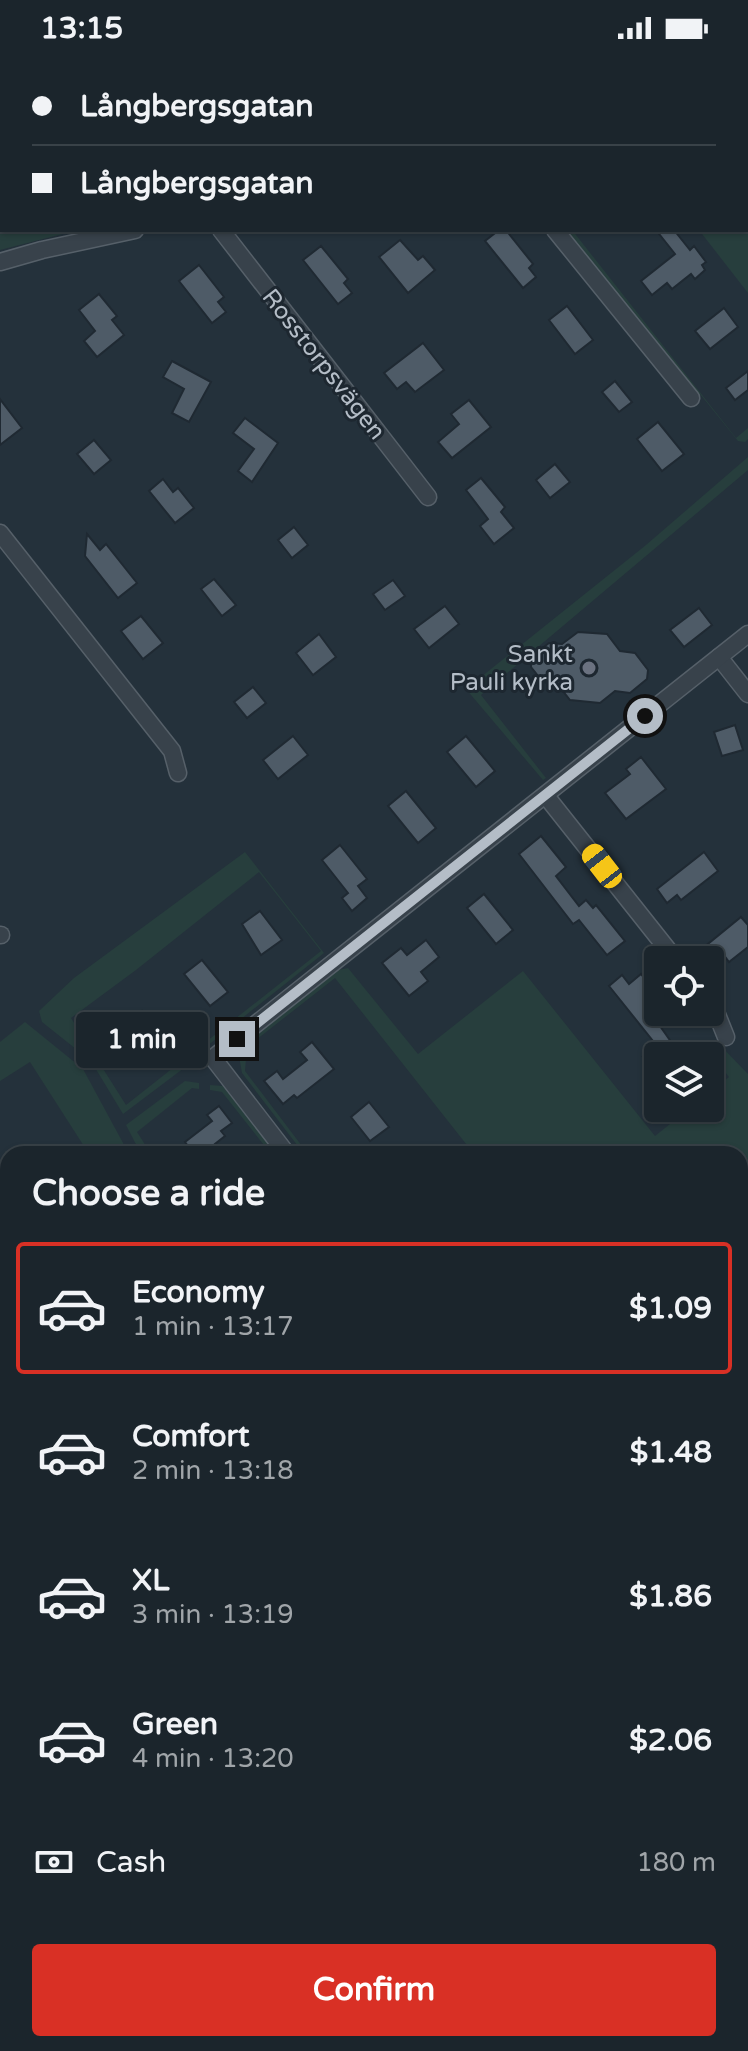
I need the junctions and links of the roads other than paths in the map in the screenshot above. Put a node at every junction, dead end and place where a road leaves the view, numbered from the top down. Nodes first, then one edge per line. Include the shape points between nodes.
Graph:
1 (126, 232) edge
2 (223, 232) edge
3 (557, 232) edge
4 (0, 262) edge
5 (691, 398) dead end
6 (428, 497) dead end
7 (0, 533) edge
8 (748, 634) edge
9 (719, 657) junction
10 (748, 694) edge
11 (178, 773) dead end
12 (546, 796) junction
13 (665, 946) edge
14 (722, 1026) edge
15 (726, 1037) dead end
16 (281, 1146) edge

1 - 4 street
2 - 6 street, Rosstorpsvägen
3 - 5 street
7 - 11 street via 172,751
8 - 9 street
9 - 10 street
9 - 12 street
12 - 13 street
12 - 16 street via 213,1058
14 - 15 street

